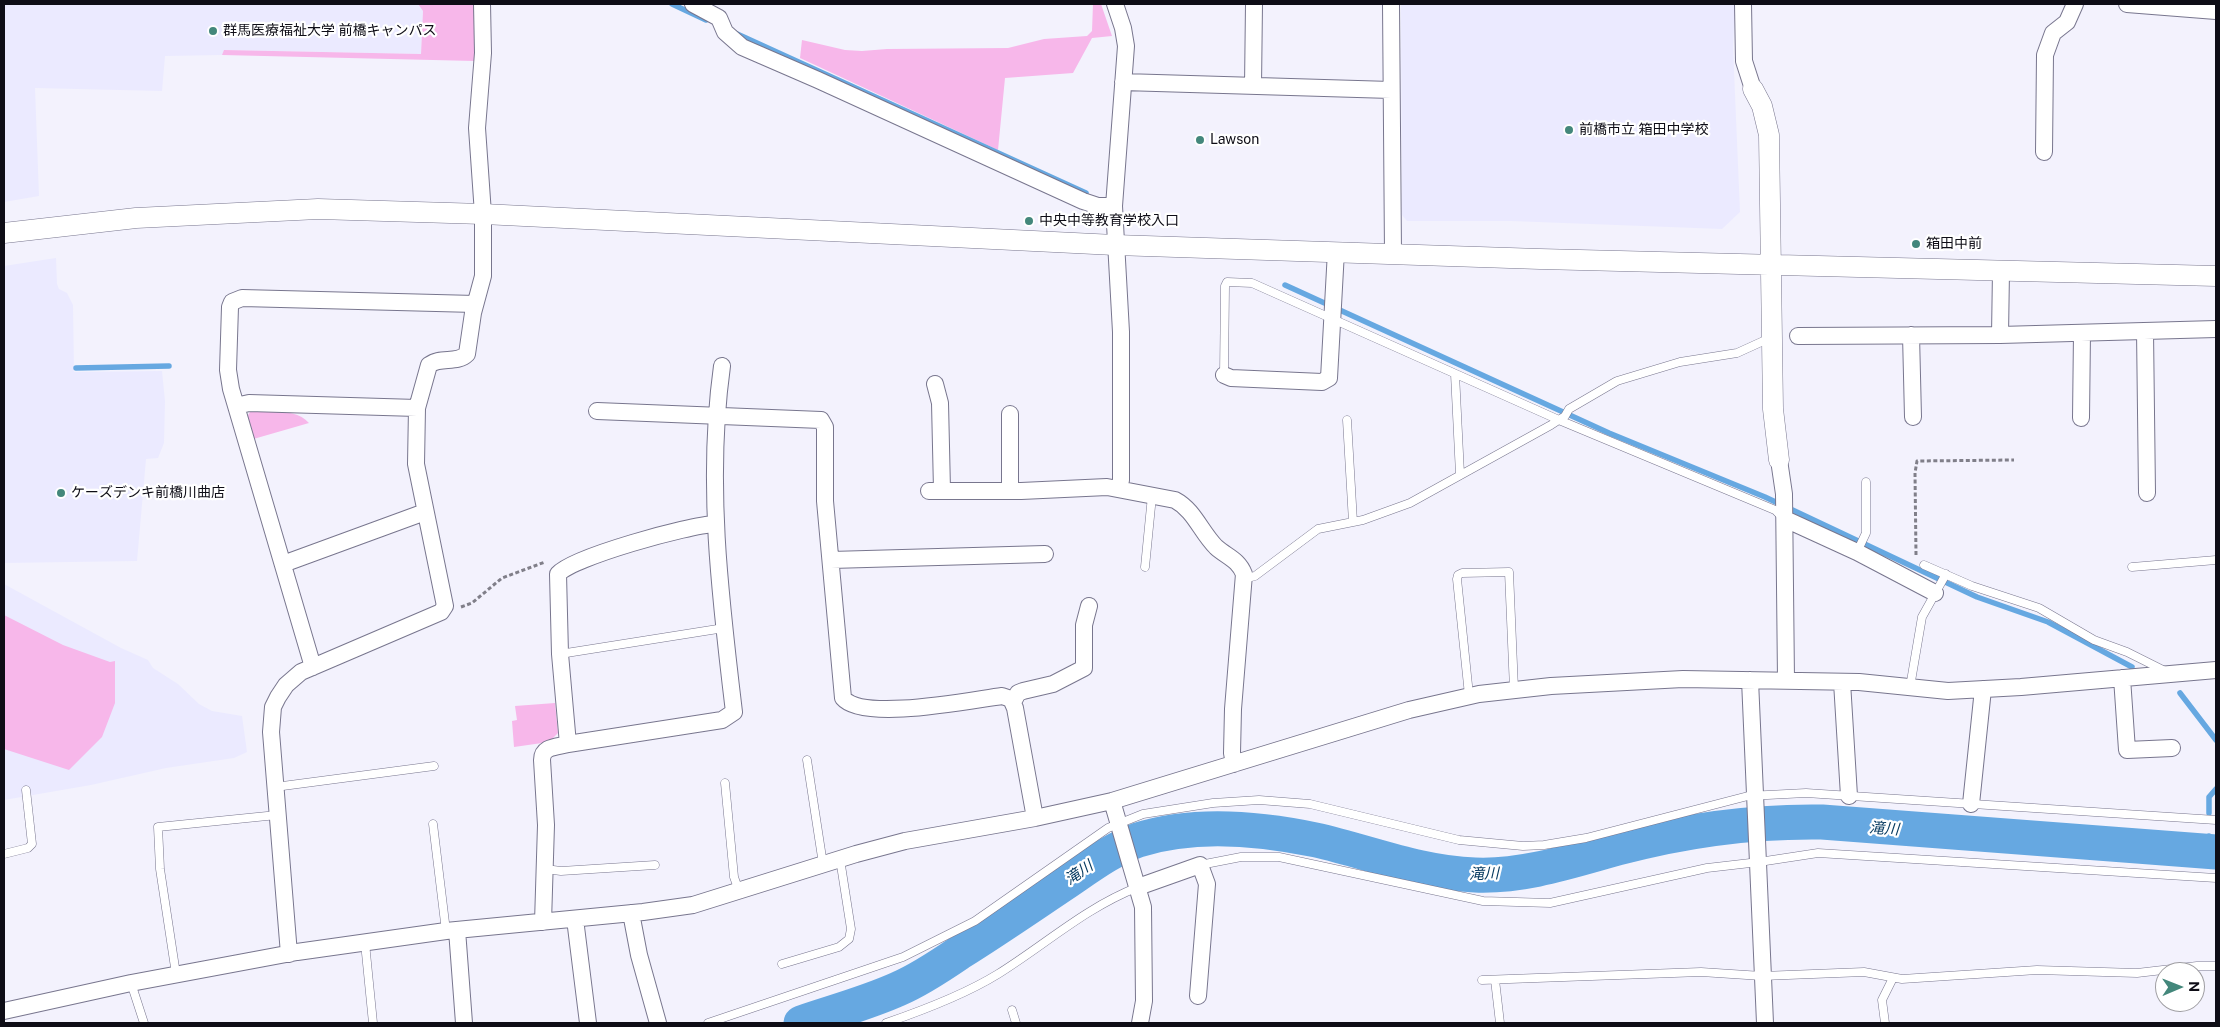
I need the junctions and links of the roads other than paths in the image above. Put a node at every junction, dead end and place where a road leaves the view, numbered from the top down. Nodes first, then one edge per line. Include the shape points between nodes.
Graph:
1 (482, 4) edge
2 (692, 4) edge
3 (1115, 4) edge
4 (1254, 4) edge
5 (1391, 4) edge
6 (1743, 4) edge
7 (2075, 4) edge
8 (2127, 4) edge
9 (2216, 11) edge
10 (1123, 82) junction
11 (1253, 86) junction
12 (1391, 90) junction
13 (1753, 90) joint
14 (2044, 152) dead end
15 (1114, 206) junction
16 (483, 214) junction
17 (4, 233) edge
18 (1115, 245) junction
19 (1336, 251) junction
20 (1393, 253) junction
21 (1771, 266) junction
22 (2001, 271) junction
23 (2216, 276) edge
24 (475, 304) junction
25 (1333, 318) junction
26 (2216, 329) edge
27 (2145, 331) junction
28 (2082, 332) junction
29 (1911, 335) junction
30 (2000, 335) junction
31 (1773, 336) junction
32 (1798, 336) dead end
33 (722, 366) dead end
34 (1455, 374) junction
35 (1224, 375) joint
36 (935, 384) dead end
37 (236, 406) junction
38 (417, 408) junction
39 (597, 411) dead end
40 (1010, 414) dead end
41 (715, 416) junction
42 (1563, 416) junction
43 (1913, 417) dead end
44 (2081, 418) dead end
45 (1347, 420) dead end
46 (1779, 460) joint
47 (1460, 474) junction
48 (1866, 482) dead end
49 (1119, 489) junction
50 (1010, 491) junction
51 (2147, 493) dead end
52 (1152, 496) junction
53 (425, 512) junction
54 (1785, 519) junction
55 (1353, 522) junction
56 (715, 524) junction
57 (1860, 546) junction
58 (1045, 554) dead end
59 (830, 560) junction
60 (2216, 560) edge
61 (283, 564) junction
62 (1924, 565) road end
63 (1145, 567) dead end
64 (2132, 567) dead end
65 (1243, 579) junction
66 (1942, 583) junction
67 (1089, 606) dead end
68 (724, 628) junction
69 (560, 654) junction
70 (313, 667) junction
71 (2216, 670) edge
72 (2169, 674) junction
73 (2122, 678) junction
74 (1750, 680) junction
75 (1786, 680) junction
76 (1842, 682) junction
77 (1910, 688) junction
78 (1514, 689) junction
79 (1983, 690) junction
80 (1469, 695) junction
81 (1013, 702) junction
82 (568, 744) junction
83 (2172, 748) dead end
84 (807, 760) dead end
85 (1234, 764) junction
86 (434, 766) dead end
87 (725, 783) dead end
88 (275, 788) junction
89 (26, 790) dead end
90 (1849, 796) junction
91 (1755, 798) junction
92 (1112, 800) junction
93 (1971, 804) junction
94 (277, 815) junction
95 (1035, 818) junction
96 (2216, 820) edge
97 (433, 824) dead end
98 (1120, 827) junction
99 (4, 854) edge
100 (1759, 858) junction
101 (840, 859) junction
102 (824, 864) junction
103 (1200, 864) junction
104 (655, 865) dead end
105 (545, 869) junction
106 (2216, 878) edge
107 (1137, 883) junction
108 (739, 891) junction
109 (631, 913) junction
110 (575, 919) junction
111 (543, 922) junction
112 (452, 931) junction
113 (365, 943) junction
114 (289, 954) junction
115 (782, 964) dead end
116 (2216, 966) edge
117 (176, 974) junction
118 (1762, 976) junction
119 (1892, 978) junction
120 (1482, 980) dead end
121 (1495, 980) junction
122 (131, 983) junction
123 (1198, 996) dead end
124 (4, 1010) edge
125 (1012, 1010) dead end
126 (144, 1023) edge
127 (373, 1023) edge
128 (464, 1023) edge
129 (588, 1023) edge
130 (658, 1023) edge
131 (708, 1023) edge
132 (886, 1023) edge
133 (1016, 1023) edge
134 (1140, 1023) edge
135 (1500, 1023) edge
136 (1765, 1023) edge
137 (1885, 1023) edge

1 - 16 street via 483,53 477,128
2 - 15 street via 719,18 725,32 742,47 1083,201 1098,206
3 - 10 street via 1126,38
4 - 11 street
5 - 12 street
6 - 13 street via 1744,61
7 - 14 street via 2067,22 2053,33 2045,55
8 - 9 street
10 - 11 street
10 - 15 street
11 - 12 street
12 - 20 street
13 - 21 street via 1769,135
15 - 18 street
16 - 17 street via 261,210 136,218
16 - 18 street
16 - 24 street via 482,276
18 - 19 street
18 - 49 street via 1122,332
19 - 20 street
19 - 25 street
20 - 21 street
21 - 22 street
21 - 31 street
22 - 23 street
22 - 30 street
24 - 37 street via 237,299 230,307 228,322 228,370
24 - 38 street via 467,354 460,359 429,365
25 - 34 lane
25 - 35 street via 1330,372 1326,381 1231,378
25 - 35 lane via 1261,285 1227,282
26 - 27 street
27 - 28 street
27 - 51 street
28 - 30 street
28 - 44 street
29 - 30 street
29 - 32 street
29 - 43 street
31 - 42 lane via 1737,353 1680,362 1617,381
31 - 46 street via 1773,409
33 - 41 street
34 - 42 lane
34 - 47 lane
36 - 50 street via 940,402 935,490
37 - 38 street via 249,403
37 - 61 street
38 - 53 street via 416,464
39 - 41 street
40 - 50 street
41 - 56 street
41 - 59 street via 817,419 823,423
42 - 47 lane
42 - 54 lane via 1775,510
45 - 55 lane
46 - 54 street
47 - 55 lane via 1410,503
48 - 57 lane via 1866,533
49 - 50 street
49 - 52 street
52 - 63 lane
52 - 65 street via 1183,504 1211,542 1238,562
53 - 61 street
53 - 70 street via 445,606 441,612
54 - 57 street
54 - 75 street
55 - 65 lane via 1318,529 1255,576
56 - 68 street
56 - 69 street via 673,531 562,569 557,580
57 - 66 street
58 - 59 street
59 - 81 street via 842,693 847,702 864,707 920,708 1002,696 1011,698
60 - 64 lane
61 - 70 street
62 - 66 lane
65 - 85 street via 1233,709
66 - 72 lane via 1985,590 2039,608 2094,640 2127,652
66 - 77 lane via 1922,617
67 - 81 street via 1084,625 1084,668 1053,684 1018,693
68 - 69 lane
68 - 82 street via 734,712 731,716
69 - 82 street
70 - 88 street via 293,678 273,707 271,732
71 - 72 street
72 - 73 street
73 - 79 street
73 - 83 street via 2127,750
74 - 75 street
74 - 78 street via 1621,681
74 - 91 street
75 - 76 street
76 - 77 street
76 - 90 street
77 - 79 street
78 - 80 street
78 - 80 lane via 1510,572 1462,573 1457,579
79 - 93 street
80 - 85 street via 1409,710
81 - 95 street
82 - 105 street via 547,749 542,756 546,811
84 - 102 lane
85 - 92 street
86 - 88 lane
87 - 108 lane via 734,877
88 - 94 street
89 - 99 lane via 32,844
90 - 91 lane via 1822,793
90 - 93 lane
91 - 98 lane via 1586,838 1523,846 1460,840 1286,801 1213,803 1143,814
91 - 100 street
92 - 95 street
92 - 98 street
93 - 96 lane
94 - 114 street
94 - 117 lane via 158,827 160,869
95 - 101 street via 940,833
97 - 112 lane
98 - 107 street
98 - 131 lane via 1101,832 975,921 940,939 884,964
100 - 103 lane via 1550,903 1528,904 1464,898 1279,857
100 - 106 lane via 1839,853
100 - 118 street
101 - 102 street
101 - 115 lane via 851,929 849,939 839,947
102 - 108 street
103 - 107 street
103 - 123 street via 1207,884
104 - 105 lane via 561,871
105 - 111 street
107 - 132 lane via 1092,908 997,975 918,1013
107 - 134 street via 1144,925 1144,1001
108 - 109 street via 693,905
109 - 110 street
109 - 130 street via 638,955
110 - 111 street
110 - 129 street
111 - 112 street
112 - 113 street
112 - 128 street
113 - 114 street
113 - 127 lane
114 - 117 street
116 - 119 lane via 2137,973 2037,970
117 - 122 street
118 - 119 lane via 1864,972
118 - 121 lane via 1701,972
118 - 136 street
119 - 137 lane via 1882,1000
120 - 121 lane
121 - 135 lane
122 - 124 street
122 - 126 lane
125 - 133 lane

